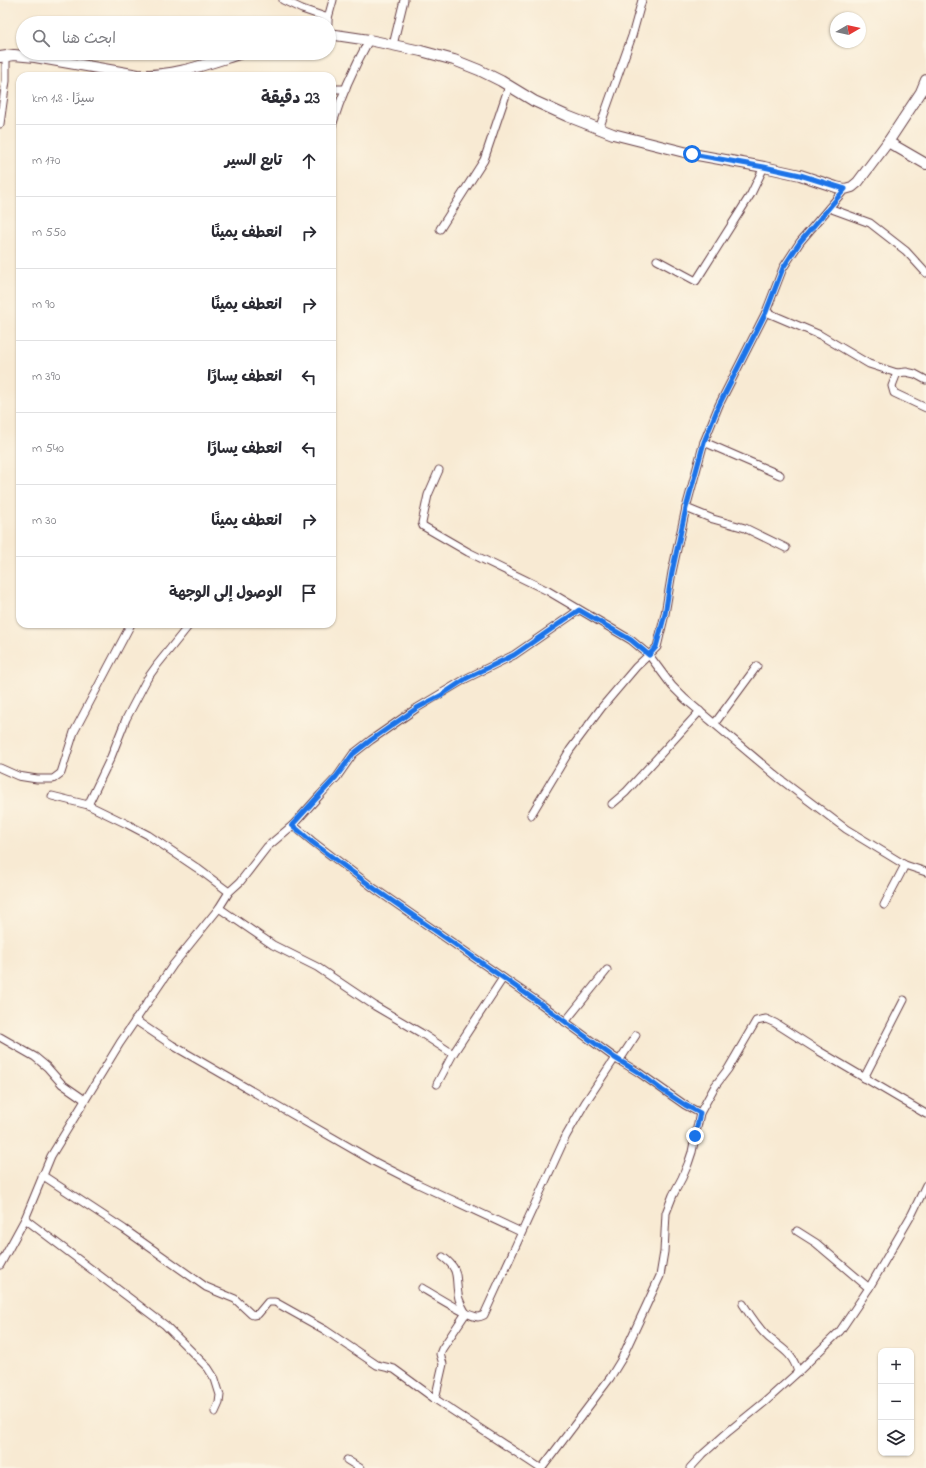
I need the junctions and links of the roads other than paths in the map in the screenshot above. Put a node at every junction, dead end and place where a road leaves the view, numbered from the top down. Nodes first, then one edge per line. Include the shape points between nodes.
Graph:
1 (283, 0) edge
2 (333, 0) edge
3 (404, 0) edge
4 (642, 0) edge
5 (319, 16) edge
6 (329, 16) edge
7 (336, 35) edge
8 (369, 40) junction
9 (393, 45) junction
10 (3, 56) edge
11 (16, 56) edge
12 (52, 60) edge
13 (218, 60) edge
14 (118, 72) edge
15 (177, 72) edge
16 (926, 80) edge
17 (509, 86) junction
18 (336, 89) edge
19 (346, 89) junction
20 (336, 113) edge
21 (0, 124) edge
22 (599, 128) junction
23 (888, 142) junction
24 (926, 164) edge
25 (764, 167) junction
26 (845, 189) junction
27 (829, 208) junction
28 (440, 229) dead end
29 (657, 260) dead end
30 (926, 273) edge
31 (766, 312) junction
32 (897, 373) junction
33 (926, 380) edge
34 (926, 408) edge
35 (704, 442) junction
36 (439, 470) dead end
37 (780, 475) dead end
38 (686, 508) junction
39 (786, 548) dead end
40 (579, 610) junction
41 (129, 628) edge
42 (187, 628) edge
43 (649, 655) junction
44 (757, 666) dead end
45 (700, 711) junction
46 (715, 723) junction
47 (0, 768) edge
48 (52, 796) dead end
49 (612, 804) dead end
50 (88, 805) junction
51 (531, 815) dead end
52 (292, 825) junction
53 (905, 865) junction
54 (926, 872) edge
55 (229, 892) junction
56 (884, 905) dead end
57 (219, 908) junction
58 (607, 970) dead end
59 (503, 978) junction
60 (904, 1000) dead end
61 (136, 1020) junction
62 (565, 1022) junction
63 (636, 1035) dead end
64 (0, 1037) edge
65 (453, 1054) junction
66 (617, 1060) junction
67 (864, 1078) junction
68 (437, 1084) dead end
69 (85, 1100) junction
70 (700, 1113) junction
71 (926, 1114) edge
72 (42, 1175) junction
73 (926, 1185) edge
74 (25, 1219) junction
75 (521, 1232) junction
76 (797, 1232) dead end
77 (443, 1256) dead end
78 (0, 1265) edge
79 (422, 1288) dead end
80 (869, 1288) junction
81 (743, 1304) dead end
82 (466, 1313) junction
83 (798, 1372) junction
84 (435, 1399) junction
85 (215, 1412) dead end
86 (347, 1460) dead end
87 (360, 1468) edge
88 (541, 1468) edge
89 (691, 1468) edge

1 - 5 street
2 - 6 street
3 - 9 street
4 - 22 street
7 - 8 street
8 - 9 street
8 - 19 street
9 - 17 street via 454,60
10 - 11 street
10 - 21 street via 6,81
12 - 14 street
13 - 15 street
16 - 23 street via 921,92
17 - 22 street via 534,101
17 - 28 street via 484,160
18 - 19 street
19 - 20 street
22 - 25 street via 652,145
23 - 24 street
23 - 26 street via 858,182
25 - 26 street
25 - 29 street via 751,194 696,281
26 - 27 street
27 - 30 street via 870,223 906,251
27 - 31 street via 800,242 783,268
31 - 32 street via 820,335 869,364
31 - 35 street via 719,405
32 - 33 street via 906,372
32 - 34 street via 892,386 894,393
35 - 37 street
35 - 38 street
36 - 40 street via 428,495 423,526 468,552 548,591
38 - 39 street via 745,528
38 - 43 street via 665,614 656,647
40 - 43 street via 631,640
40 - 52 street via 514,655 467,678 371,740 353,754 336,777
41 - 47 street via 74,732 62,773 52,779 37,779 18,776
42 - 50 street via 147,679 126,719
43 - 45 street via 672,686
43 - 51 street via 636,667 570,750
44 - 46 street
45 - 46 street
45 - 49 street
46 - 53 street via 780,779 846,829
48 - 50 street
50 - 55 street via 148,835
52 - 55 street via 267,847
52 - 59 street via 375,889
53 - 54 street
53 - 56 street
55 - 57 street
57 - 61 street via 173,965
57 - 65 street via 273,945 317,968
58 - 62 street
59 - 62 street
59 - 65 street
60 - 67 street
61 - 69 street
61 - 75 street via 172,1045 375,1162
62 - 66 street
63 - 66 street
64 - 69 street via 35,1057 62,1084
65 - 68 street
66 - 70 street
66 - 75 street via 585,1103 566,1136
67 - 70 street via 775,1023 760,1019 751,1028
67 - 71 street
69 - 72 street
70 - 88 street via 688,1164 666,1213 660,1276 652,1295 617,1367
72 - 74 street
72 - 84 street via 206,1287 234,1299 254,1315 268,1302 275,1302 325,1330 377,1365 394,1369
73 - 80 street
74 - 78 street
74 - 85 street via 165,1325 208,1368 220,1395
75 - 82 street via 484,1315 479,1317
76 - 80 street via 816,1243
77 - 82 street via 457,1274 459,1298
79 - 82 street
80 - 83 street via 840,1331
81 - 83 street via 758,1326 783,1348
82 - 84 street via 440,1354 443,1364
83 - 89 street via 703,1454
84 - 88 street
86 - 87 street

